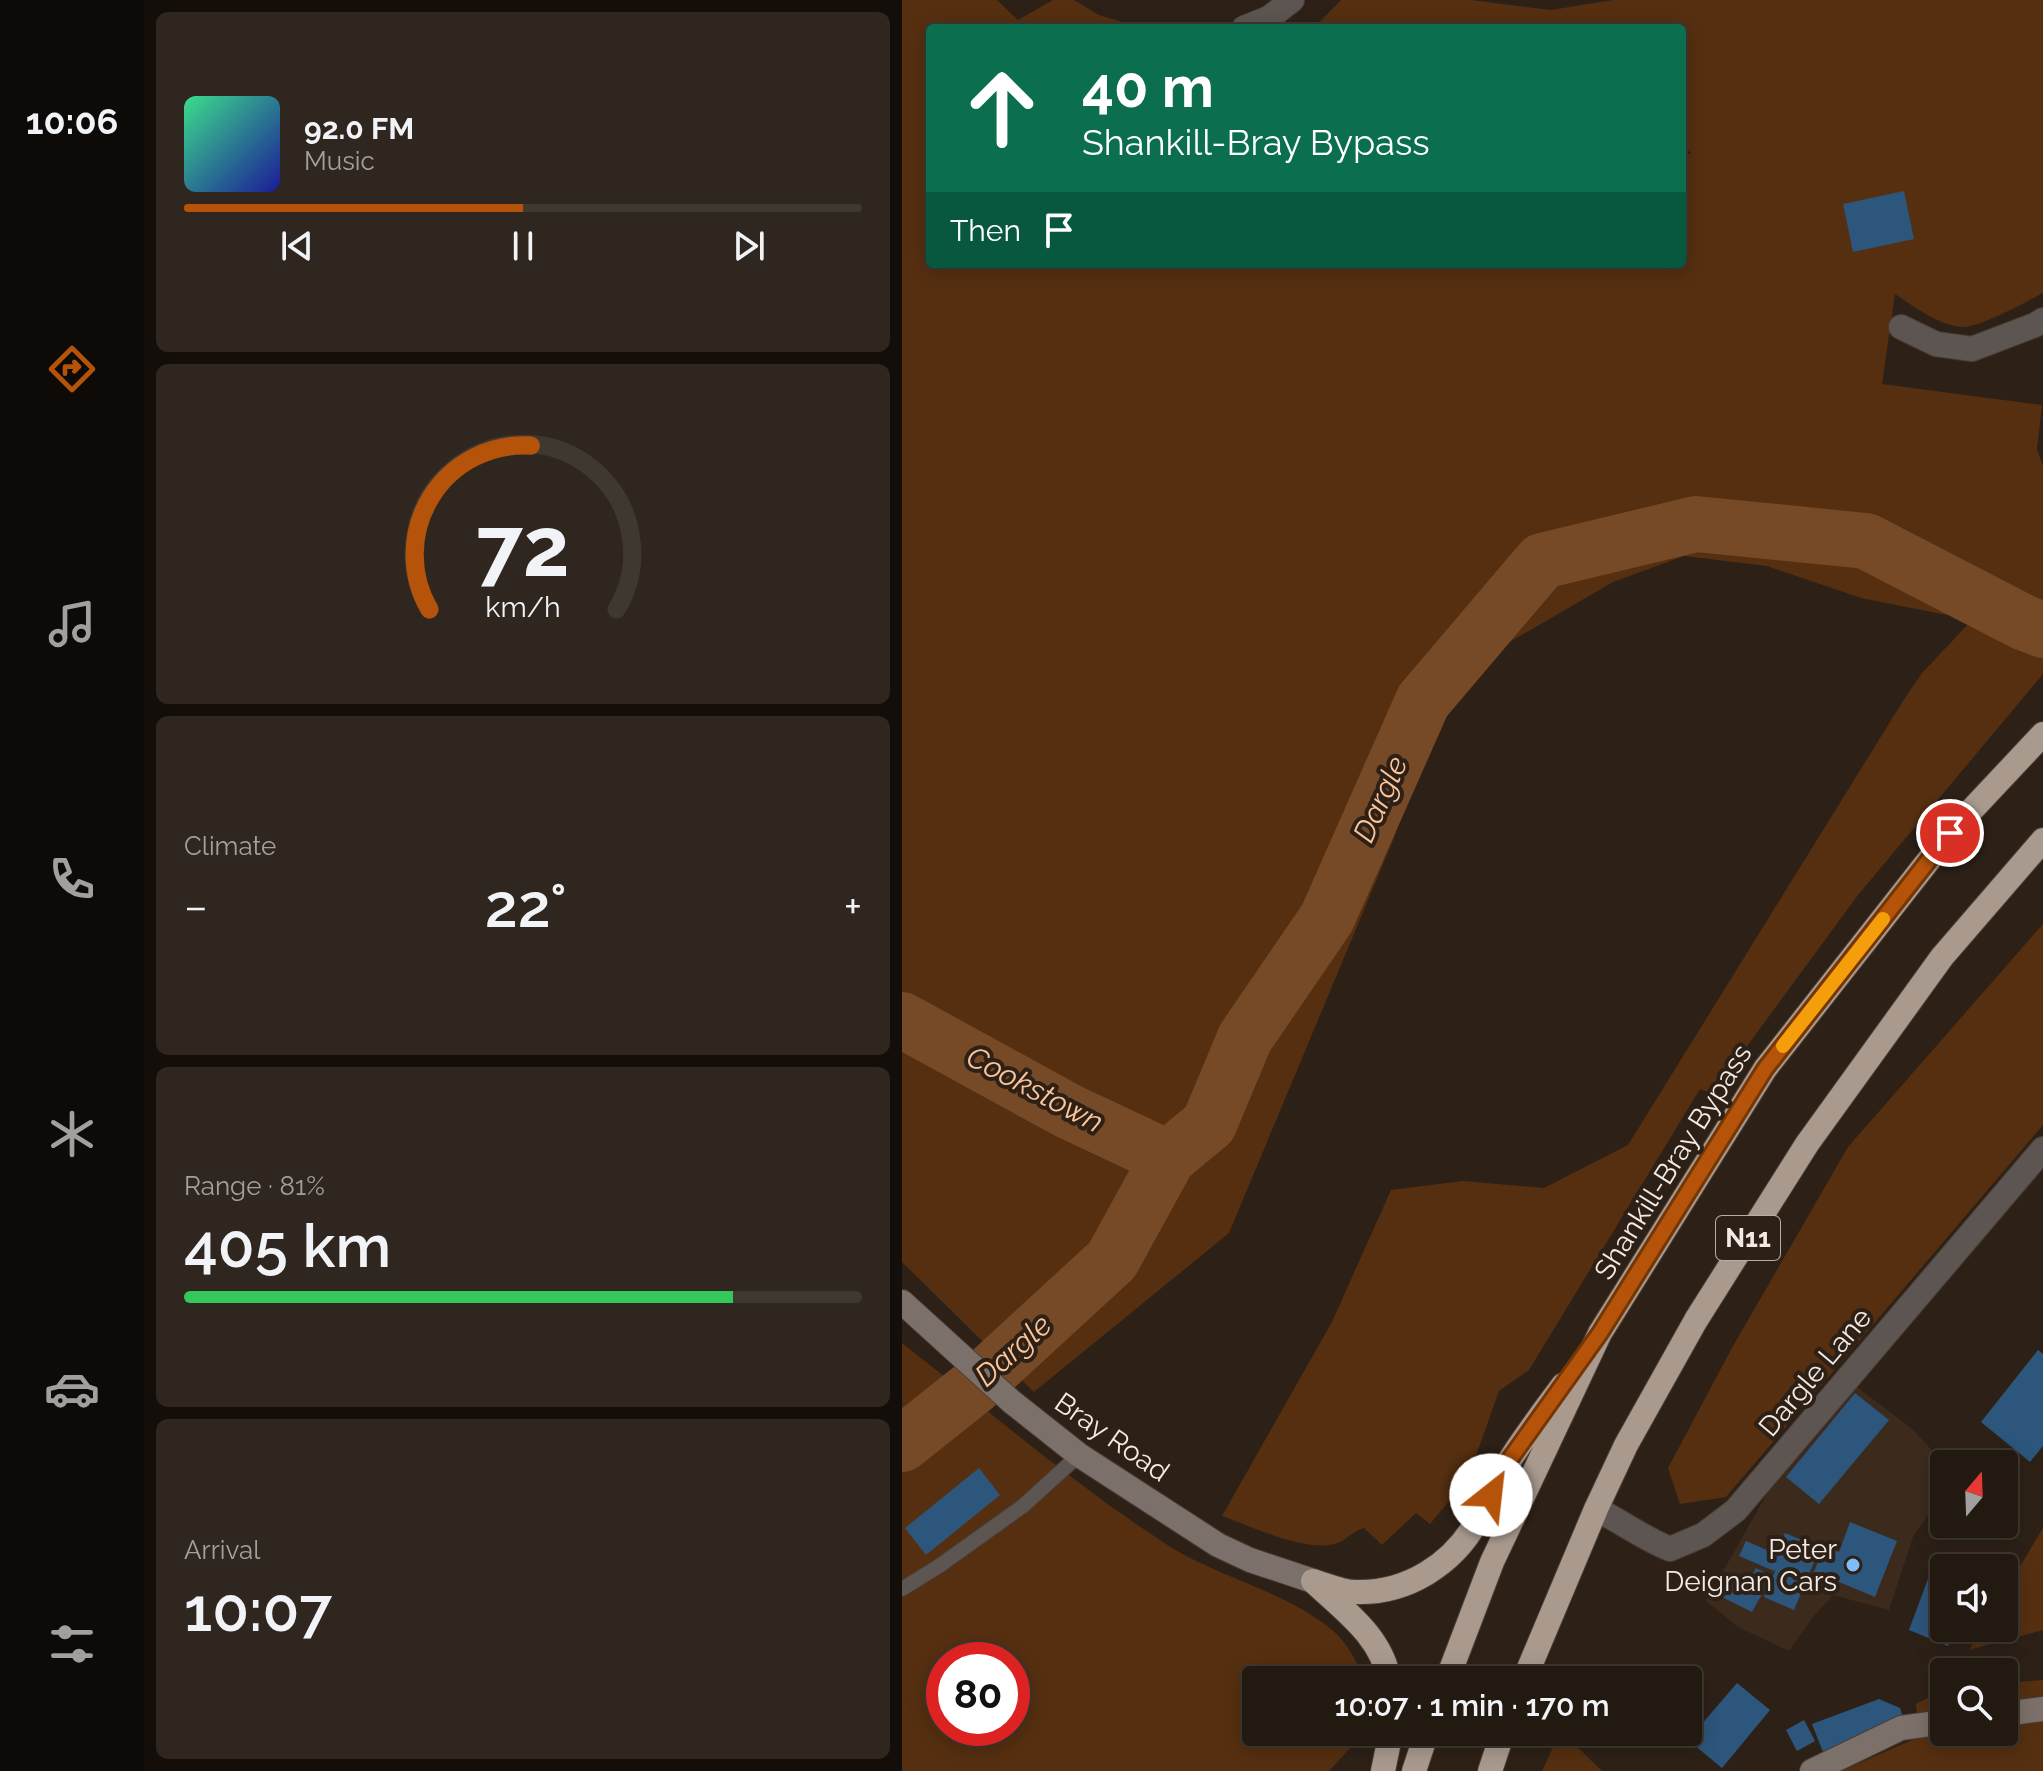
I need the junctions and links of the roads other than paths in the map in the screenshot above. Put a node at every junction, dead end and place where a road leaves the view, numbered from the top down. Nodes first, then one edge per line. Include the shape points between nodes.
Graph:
1 (1292, 0) edge
2 (1254, 24) edge
3 (2043, 320) edge
4 (1901, 327) dead end
5 (2043, 734) edge
6 (2043, 840) edge
7 (2043, 1149) edge
8 (902, 1302) edge
9 (1600, 1333) junction
10 (1079, 1455) junction
11 (1596, 1509) junction
12 (1313, 1581) junction
13 (902, 1589) edge
14 (1385, 1666) edge
15 (1452, 1666) edge
16 (1530, 1666) edge
17 (2043, 1709) edge
18 (2018, 1712) edge
19 (1930, 1724) edge
20 (1388, 1746) edge
21 (1422, 1746) edge
22 (1383, 1771) edge
23 (1414, 1771) edge
24 (1812, 1771) edge

1 - 2 street
3 - 4 street via 1972,349 1936,344
5 - 9 highway, Shankill-Bray Bypass / N11 via 1950,833 1765,1069
6 - 11 highway, N11 via 1942,957 1807,1144 1696,1320
7 - 11 street, Dargle Lane via 1736,1510 1703,1535 1670,1549
8 - 10 main road, Bray Road
9 - 12 highway, N11 via 1505,1466 1454,1554 1407,1584 1380,1590 1353,1592
9 - 15 highway, Shankill-Bray Bypass / N11 via 1492,1562
10 - 12 main road, Bray Road via 1218,1545
10 - 13 lane via 1023,1506
11 - 16 highway, N11
12 - 14 highway via 1369,1634
17 - 18 main road
19 - 24 main road via 1901,1728
20 - 22 highway
21 - 23 highway

